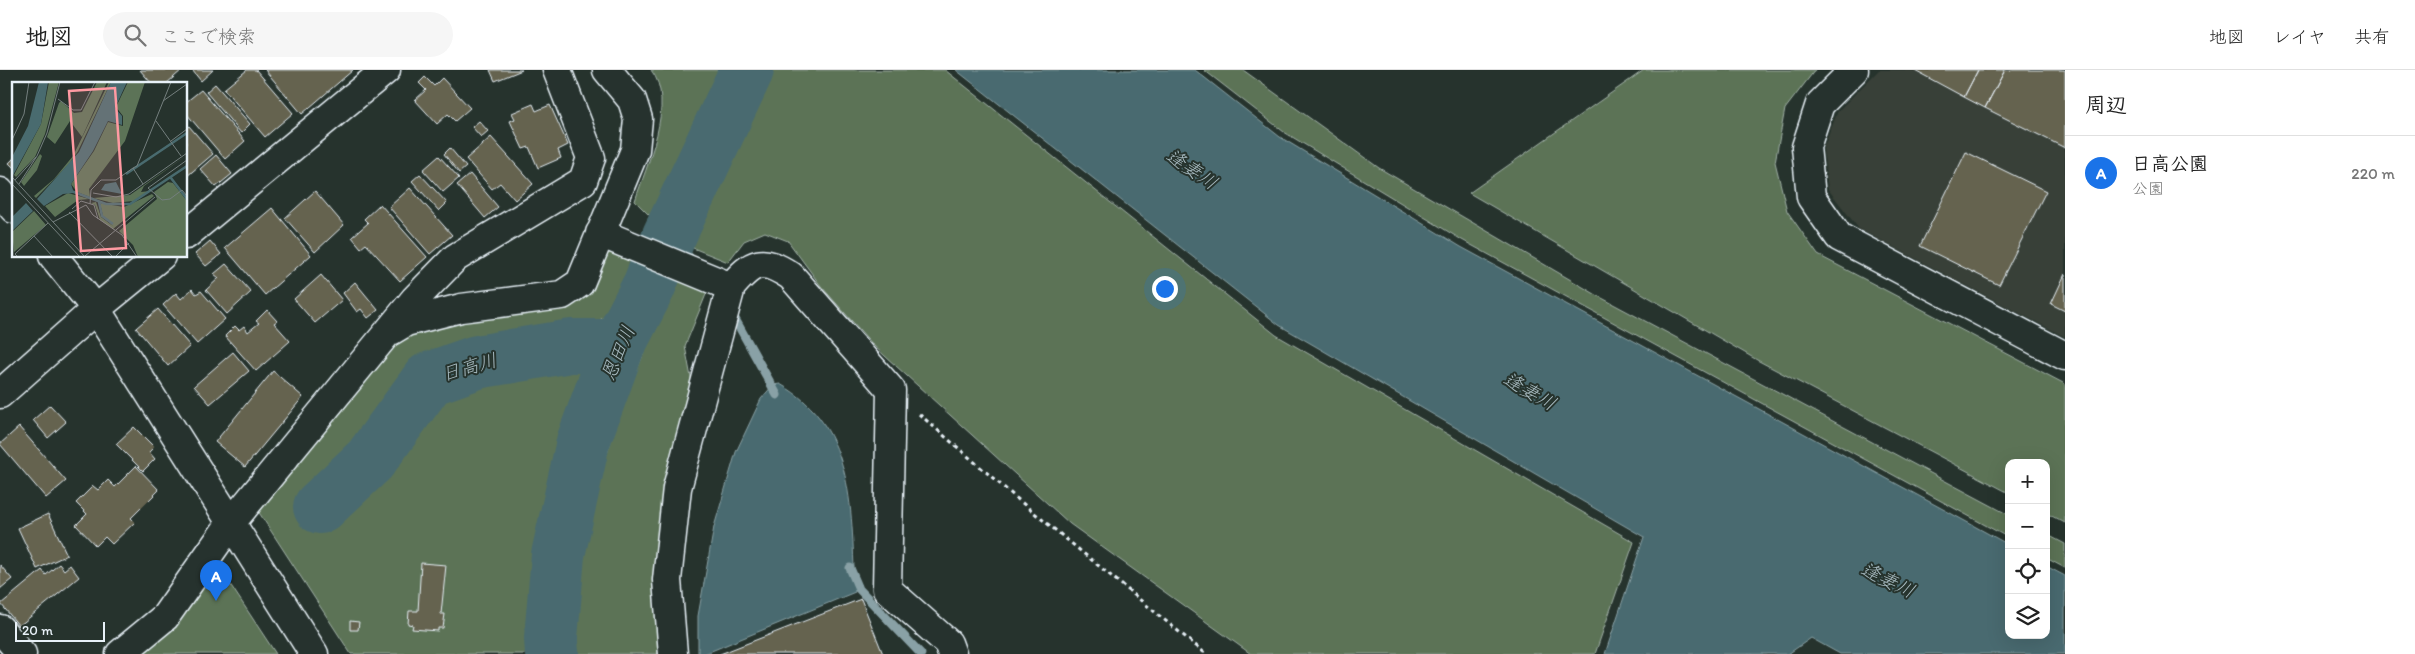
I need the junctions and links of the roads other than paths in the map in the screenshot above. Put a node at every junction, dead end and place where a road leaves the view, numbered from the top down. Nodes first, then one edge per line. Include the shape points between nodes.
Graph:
1 (386, 70) edge
2 (557, 70) edge
3 (607, 70) edge
4 (1854, 70) edge
5 (0, 192) edge
6 (12, 206) edge
7 (188, 233) edge
8 (600, 233) junction
9 (55, 258) edge
10 (158, 258) edge
11 (731, 287) junction
12 (96, 309) junction
13 (388, 333) junction
14 (2065, 356) edge
15 (0, 394) edge
16 (231, 523) junction
17 (0, 629) edge
18 (22, 654) edge
19 (120, 654) edge
20 (314, 654) edge
21 (673, 654) edge
22 (952, 654) edge

1 - 7 street
2 - 13 street via 591,158 583,180 455,258
3 - 8 street via 632,100 638,119 635,150
4 - 14 street via 1820,104 1806,147 1810,197 1839,238
5 - 6 street
8 - 11 street
8 - 13 street via 580,283 562,295 461,308 406,322
9 - 12 street
10 - 12 street
11 - 21 street via 678,488 666,580
11 - 22 street via 745,270 761,263 775,265 791,276 891,390 887,589 948,643
12 - 15 street
12 - 16 street
13 - 16 street
16 - 19 street via 165,617
16 - 20 street
17 - 18 street

